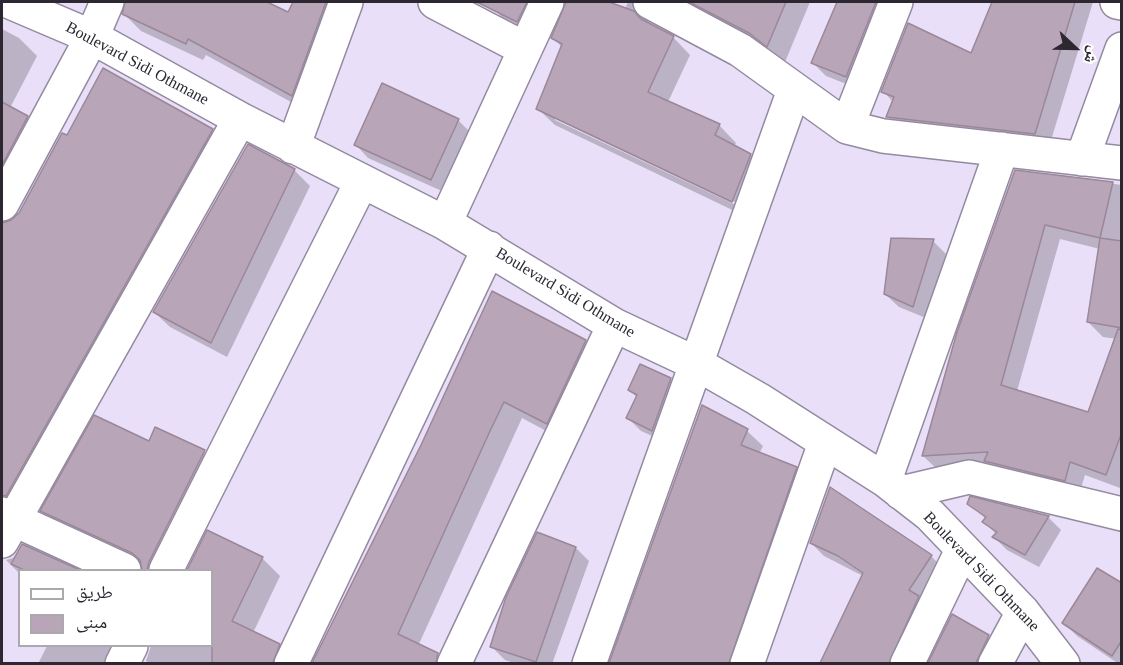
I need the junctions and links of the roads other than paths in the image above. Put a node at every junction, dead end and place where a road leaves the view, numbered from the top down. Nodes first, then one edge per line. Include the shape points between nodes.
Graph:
1 (10, 2) edge
2 (107, 2) edge
3 (346, 2) edge
4 (435, 2) edge
5 (547, 2) edge
6 (896, 2) edge
7 (1117, 2) edge
8 (1122, 3) edge
9 (671, 6) edge
10 (92, 37) junction
11 (1122, 49) edge
12 (525, 50) junction
13 (794, 90) junction
14 (240, 119) junction
15 (847, 128) junction
16 (293, 147) junction
17 (1002, 149) junction
18 (1082, 159) junction
19 (1122, 163) edge
20 (361, 183) junction
21 (2, 204) edge
22 (445, 223) junction
23 (489, 248) junction
24 (614, 325) junction
25 (697, 364) junction
26 (825, 443) junction
27 (893, 487) junction
28 (1122, 514) edge
29 (6, 525) edge
30 (962, 549) junction
31 (121, 569) edge
32 (167, 569) edge
33 (1023, 612) junction
34 (129, 647) edge
35 (122, 663) edge
36 (291, 663) edge
37 (454, 663) edge
38 (589, 663) edge
39 (747, 663) edge
40 (907, 663) edge
41 (995, 663) edge
42 (1063, 663) edge

1 - 10 street, Boulevard Sidi Othmane
2 - 10 street
3 - 16 street
4 - 12 street
5 - 12 street
6 - 15 street
7 - 8 street
9 - 13 street
10 - 14 street, Boulevard Sidi Othmane
10 - 21 street
11 - 18 street
12 - 22 street
13 - 15 street
13 - 25 street
14 - 16 street, Boulevard Sidi Othmane
14 - 29 street
15 - 17 street via 883,136
16 - 20 street, Boulevard Sidi Othmane
17 - 18 street
17 - 27 street
18 - 19 street
20 - 22 street, Boulevard Sidi Othmane
20 - 32 street
22 - 23 street, Boulevard Sidi Othmane
23 - 24 street, Boulevard Sidi Othmane
23 - 36 street
24 - 25 street, Boulevard Sidi Othmane
24 - 37 street
25 - 26 street, Boulevard Sidi Othmane
25 - 38 street
26 - 27 street, Boulevard Sidi Othmane
26 - 39 street
27 - 28 street via 969,477
27 - 30 street, Boulevard Sidi Othmane via 930,515
29 - 31 street
30 - 33 street, Boulevard Sidi Othmane
30 - 40 street
33 - 41 street
33 - 42 street, Boulevard Sidi Othmane
34 - 35 street

